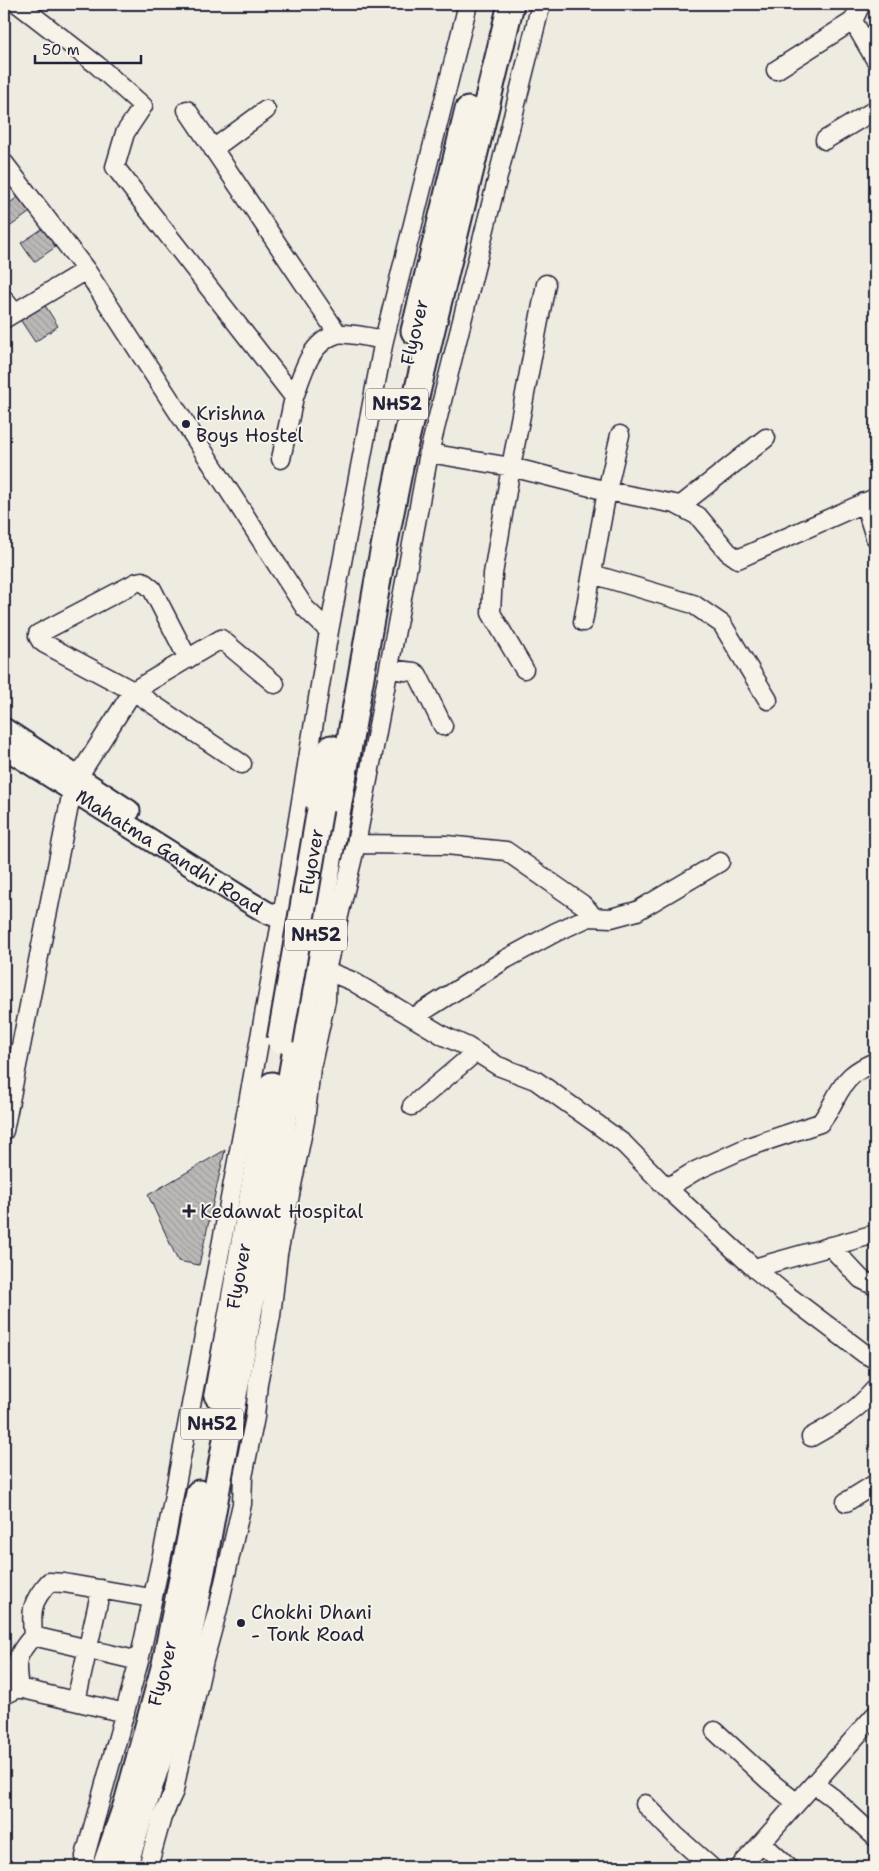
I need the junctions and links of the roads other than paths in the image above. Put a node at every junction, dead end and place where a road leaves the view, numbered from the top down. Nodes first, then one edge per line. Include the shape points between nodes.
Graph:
1 (18, 4) edge
2 (468, 4) edge
3 (494, 4) edge
4 (511, 4) edge
5 (541, 4) edge
6 (861, 4) edge
7 (853, 21) junction
8 (875, 59) edge
9 (776, 70) dead end
10 (187, 110) dead end
11 (266, 110) dead end
12 (875, 110) edge
13 (825, 140) dead end
14 (213, 149) junction
15 (4, 164) edge
16 (86, 270) junction
17 (546, 284) dead end
18 (4, 299) edge
19 (9, 316) edge
20 (338, 334) junction
21 (384, 340) junction
22 (294, 397) junction
23 (620, 435) dead end
24 (766, 438) dead end
25 (429, 453) junction
26 (281, 459) dead end
27 (511, 467) junction
28 (607, 492) junction
29 (870, 500) edge
30 (680, 506) junction
31 (875, 537) edge
32 (592, 574) junction
33 (583, 622) dead end
34 (329, 631) junction
35 (188, 659) junction
36 (389, 669) junction
37 (524, 669) dead end
38 (275, 684) dead end
39 (133, 691) junction
40 (768, 700) dead end
41 (443, 726) dead end
42 (4, 729) edge
43 (4, 747) edge
44 (242, 764) dead end
45 (75, 784) junction
46 (356, 844) junction
47 (720, 862) dead end
48 (282, 917) junction
49 (590, 917) junction
50 (325, 936) junction
51 (327, 971) junction
52 (414, 1017) junction
53 (476, 1052) junction
54 (875, 1062) edge
55 (412, 1106) dead end
56 (4, 1131) edge
57 (667, 1188) junction
58 (875, 1234) edge
59 (830, 1246) junction
60 (754, 1268) junction
61 (875, 1286) edge
62 (875, 1359) edge
63 (875, 1389) edge
64 (811, 1437) dead end
65 (875, 1484) edge
66 (846, 1502) dead end
67 (101, 1589) junction
68 (151, 1598) junction
69 (33, 1636) junction
70 (88, 1649) junction
71 (139, 1661) junction
72 (11, 1691) edge
73 (76, 1701) junction
74 (125, 1712) junction
75 (875, 1715) edge
76 (716, 1731) dead end
77 (869, 1732) edge
78 (814, 1784) junction
79 (798, 1803) junction
80 (645, 1804) dead end
81 (875, 1837) edge
82 (762, 1843) junction
83 (85, 1867) edge
84 (105, 1867) edge
85 (124, 1867) edge
86 (148, 1867) edge
87 (711, 1867) edge
88 (740, 1867) edge
89 (788, 1867) edge

1 - 22 street via 97,65 143,106 125,133 115,166
2 - 21 street
3 - 84 highway, Flyover / NH52, bridge via 384,463 197,1503 165,1664 127,1803
4 - 50 highway, NH52 via 403,452 381,562
5 - 25 street
6 - 7 street
7 - 8 street
7 - 9 street
10 - 14 street
11 - 14 street
12 - 13 street
14 - 20 street
15 - 16 street
16 - 19 street
16 - 34 street via 305,608
17 - 27 street
18 - 19 street
20 - 21 street
20 - 22 street via 310,354
21 - 34 street
22 - 26 street
23 - 28 street
24 - 30 street
25 - 27 street
25 - 36 street
27 - 28 street
27 - 37 street via 493,566 491,613
28 - 30 street
28 - 32 street
29 - 30 street via 738,559 728,552 698,516
29 - 31 street
32 - 33 street
32 - 40 street via 693,604 722,624
34 - 48 street
35 - 38 street via 221,639
35 - 39 street
35 - 39 street via 152,590 142,581 38,634 45,644
36 - 41 street via 418,675
36 - 46 street
39 - 44 street
39 - 45 street
42 - 45 main road, Mahatma Gandhi Road
43 - 45 main road, Mahatma Gandhi Road
45 - 48 main road, Mahatma Gandhi Road via 244,899
45 - 56 street
46 - 49 street via 446,845 506,851 582,904
46 - 50 street
47 - 49 street via 637,910 611,918
48 - 50 main road, Mahatma Gandhi Road
48 - 68 street via 167,1532
49 - 52 street via 506,959
50 - 51 street
50 - 85 highway, NH52 via 178,1689
51 - 52 street via 352,981
51 - 86 street via 326,1000 278,1254 271,1316 243,1477 242,1504 174,1791 162,1817
52 - 53 street
53 - 55 street
53 - 57 street via 498,1066 535,1080 597,1124 624,1144
54 - 57 street via 850,1077 820,1123 748,1147 695,1171
57 - 60 street
58 - 59 street
59 - 60 street
59 - 61 street via 861,1279
60 - 62 street
63 - 64 street via 840,1421
65 - 66 street
67 - 68 street
67 - 69 street via 49,1582 31,1612
67 - 70 street
68 - 71 street
69 - 70 street
69 - 72 street via 22,1648
70 - 71 street
70 - 73 street
71 - 74 street
72 - 73 street
73 - 74 street
74 - 83 street via 85,1856
75 - 77 street
76 - 79 street via 768,1780
77 - 78 street
78 - 79 street
78 - 81 street
79 - 82 street
80 - 87 street
82 - 88 street
82 - 89 street

